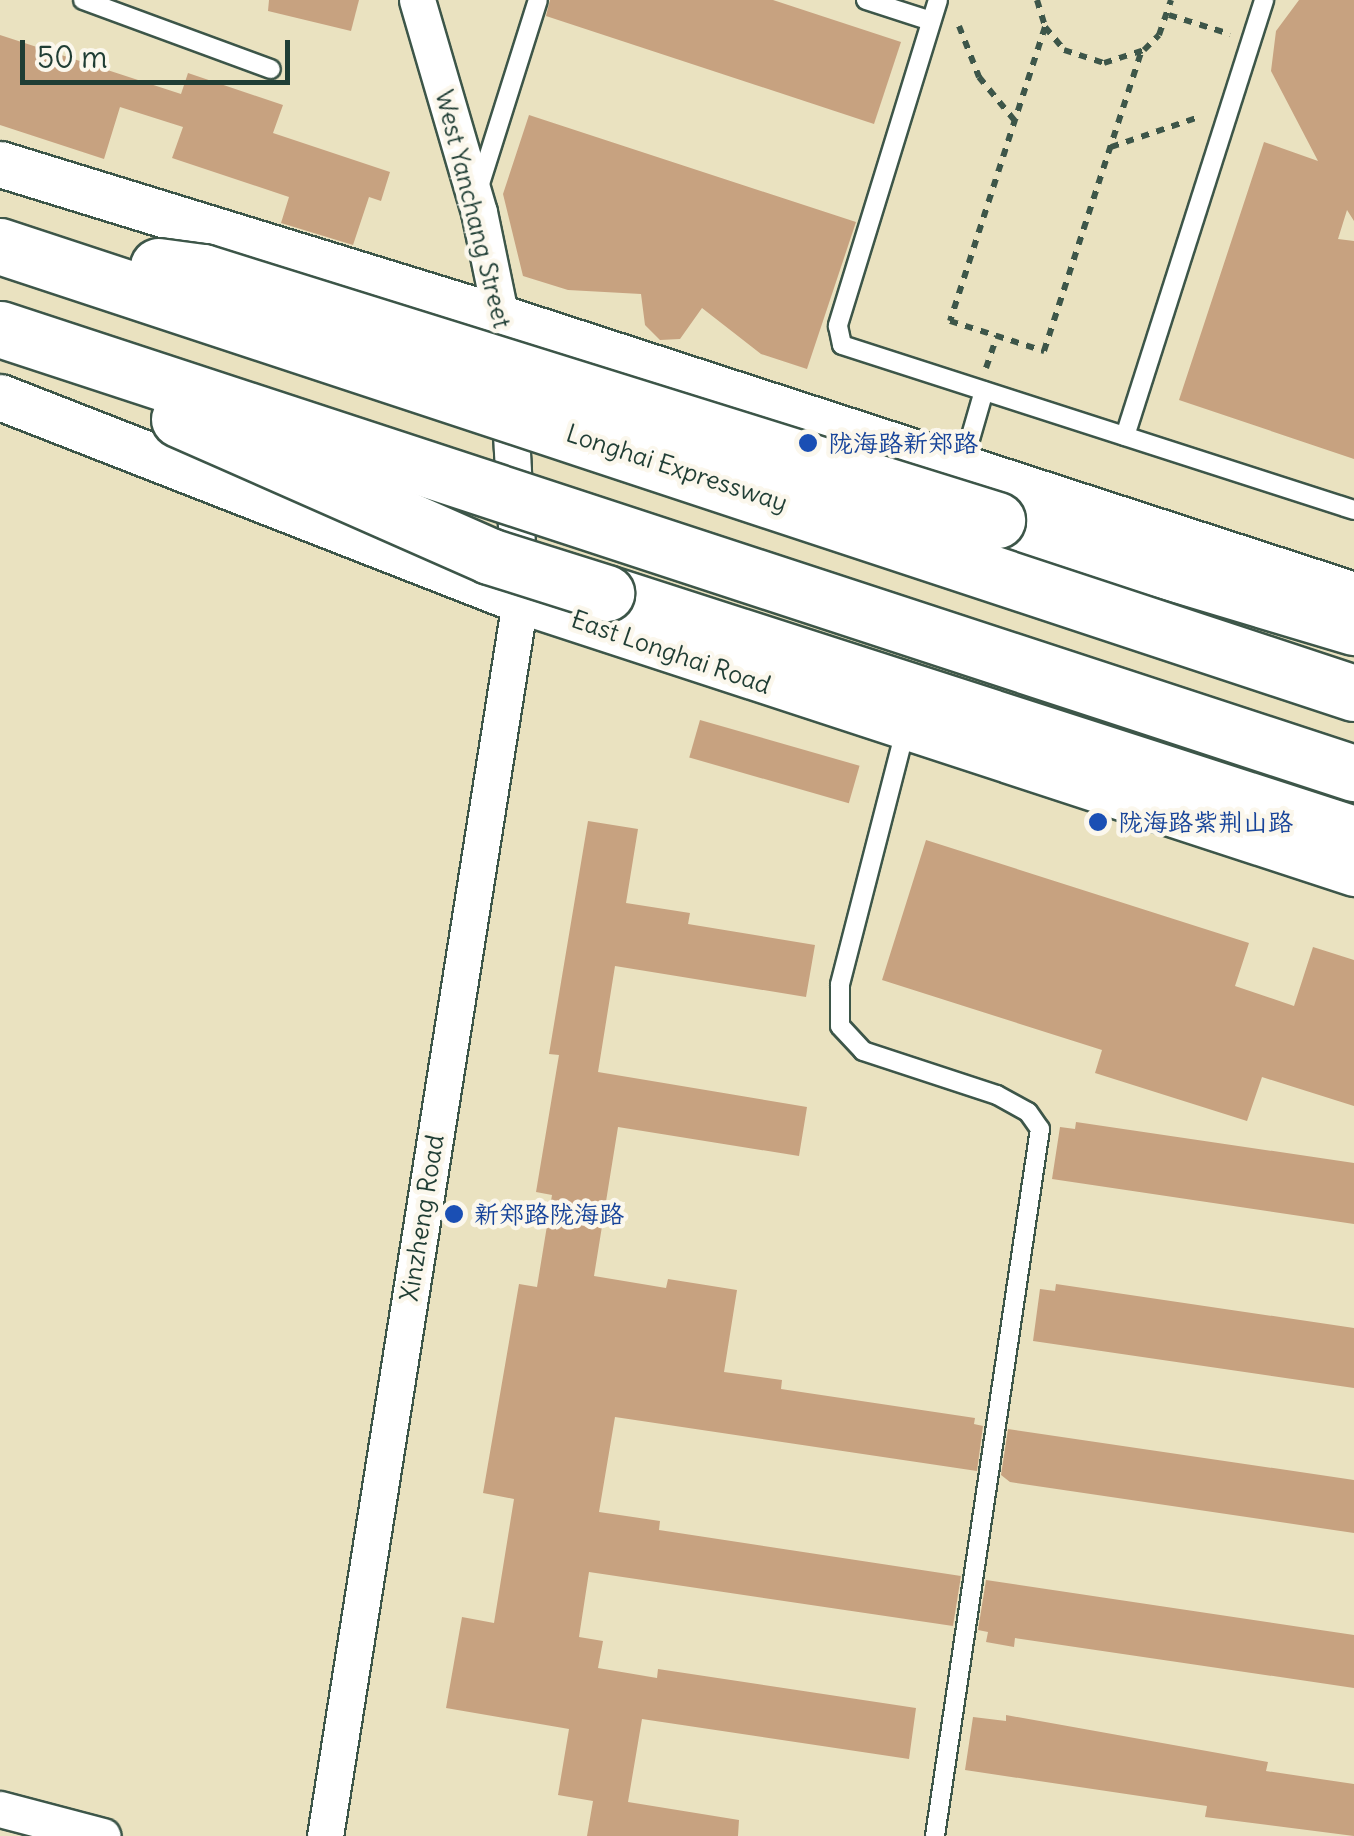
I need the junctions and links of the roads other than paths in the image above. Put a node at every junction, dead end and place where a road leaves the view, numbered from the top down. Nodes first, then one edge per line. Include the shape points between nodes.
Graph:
1 (83, 0) edge
2 (417, 0) edge
3 (538, 0) edge
4 (866, 0) edge
5 (938, 0) edge
6 (1264, 0) edge
7 (931, 21) junction
8 (271, 69) dead end
9 (0, 164) edge
10 (475, 198) junction
11 (0, 244) edge
12 (504, 319) junction
13 (0, 332) edge
14 (984, 391) junction
15 (0, 397) edge
16 (1125, 436) junction
17 (962, 468) junction
18 (1354, 510) edge
19 (1354, 595) edge
20 (520, 600) junction
21 (1354, 627) edge
22 (1354, 692) edge
23 (906, 731) junction
24 (1354, 772) edge
25 (1354, 834) edge
26 (1354, 873) edge
27 (0, 1809) edge
28 (102, 1836) edge
29 (325, 1836) edge
30 (935, 1836) edge

1 - 8 lane
2 - 10 street, West Yanchang Street
3 - 10 lane
4 - 7 lane
5 - 7 lane
6 - 16 lane
7 - 14 lane via 838,326 842,345
9 - 12 street
10 - 12 street, West Yanchang Street
11 - 21 highway, bridge via 203,272
11 - 22 highway, Longhai Expressway, bridge
12 - 17 street
12 - 20 street, West Yanchang Street
13 - 24 highway, bridge
13 - 25 highway, bridge via 489,556
14 - 16 lane
14 - 17 lane
15 - 20 street, East Longhai Road
16 - 18 lane
17 - 19 street
20 - 23 street, East Longhai Road
20 - 29 street, Xinzheng Road
23 - 26 street, East Longhai Road
23 - 30 lane via 840,985 840,1026 864,1051 997,1095 1028,1112 1040,1129
27 - 28 street

